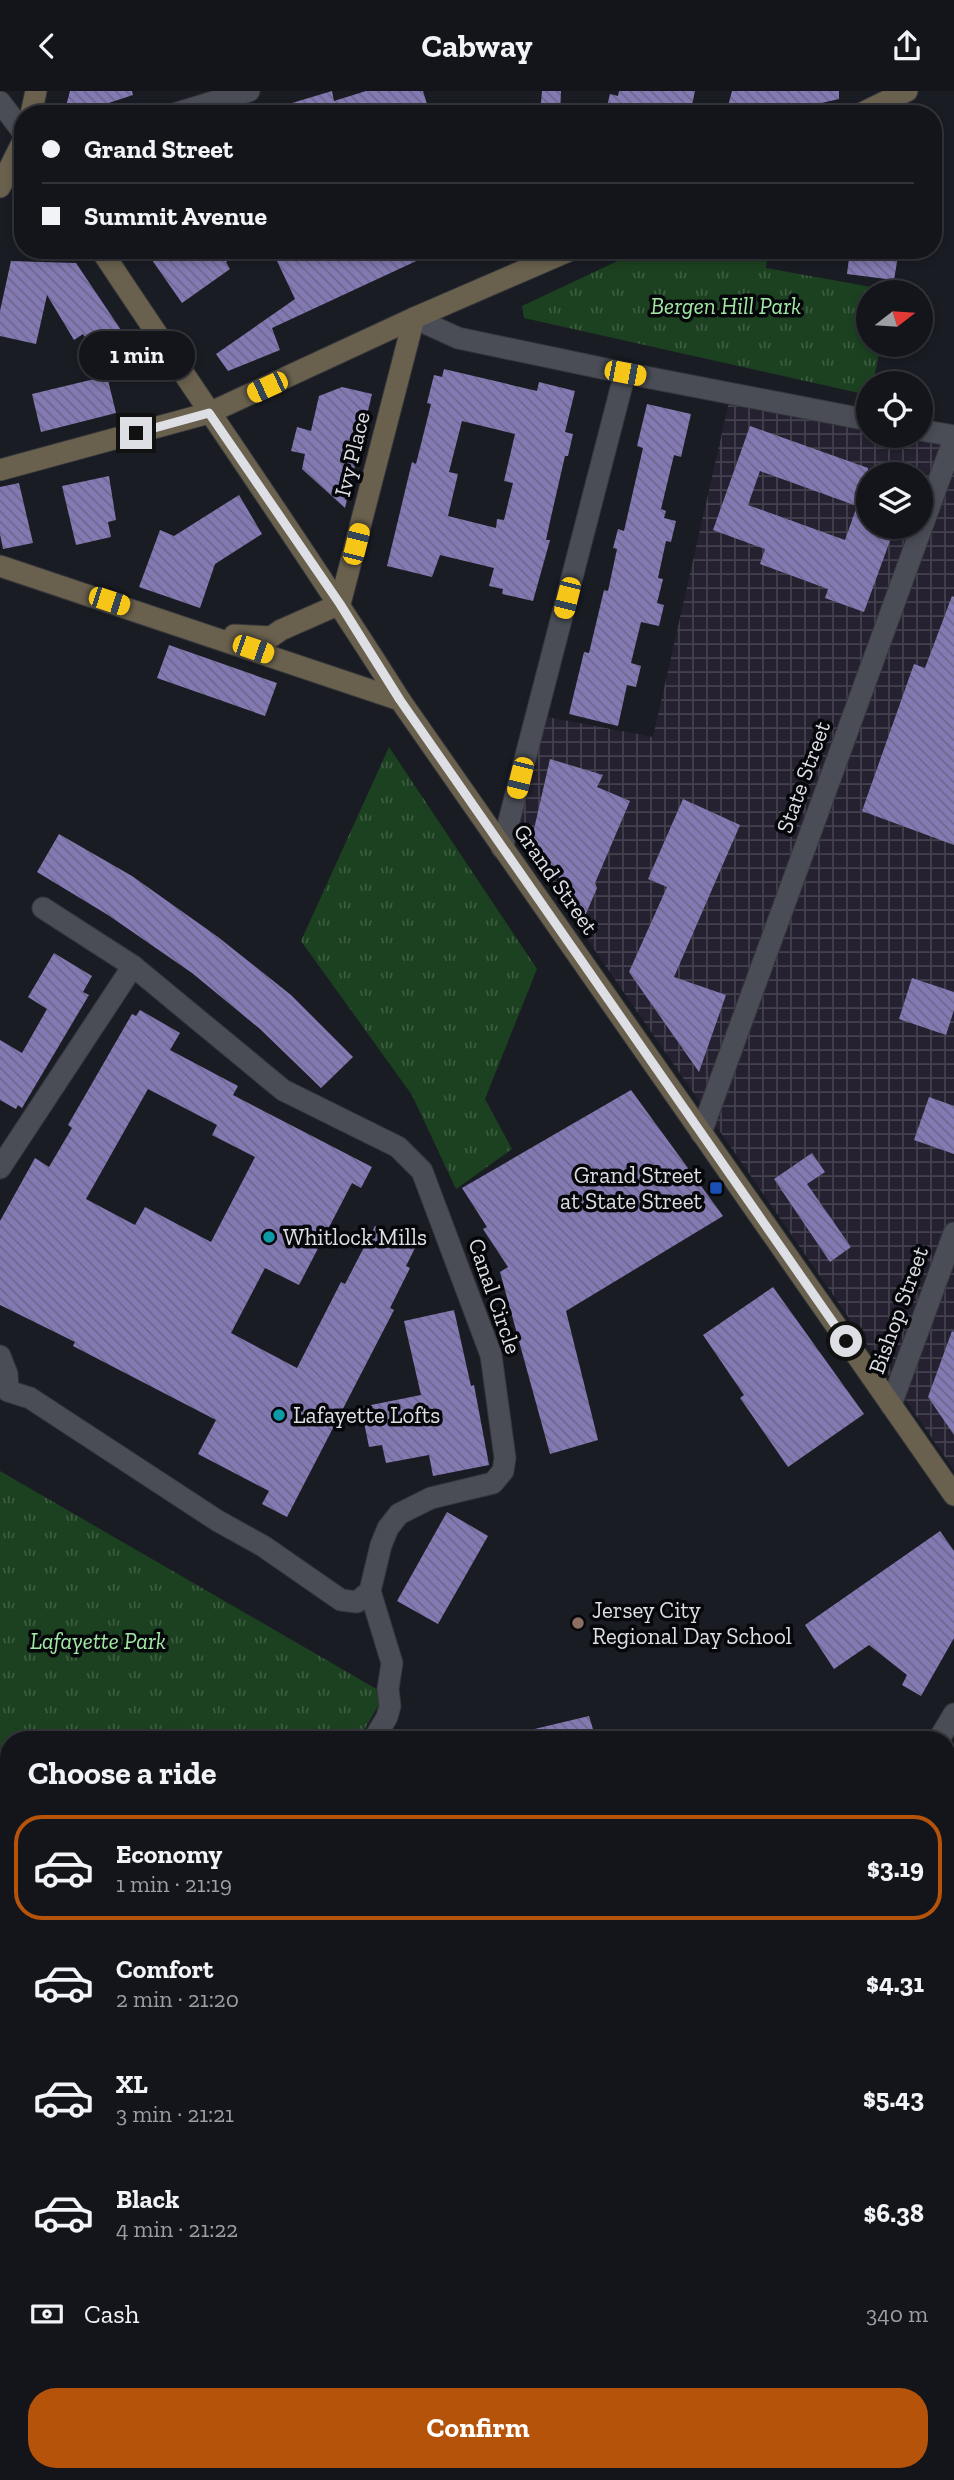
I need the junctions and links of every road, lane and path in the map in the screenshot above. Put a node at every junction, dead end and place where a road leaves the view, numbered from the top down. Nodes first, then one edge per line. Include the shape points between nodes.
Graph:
1 (249, 91) edge
2 (907, 91) edge
3 (0, 102) edge
4 (203, 105) edge
5 (878, 105) edge
6 (14, 120) edge
7 (14, 159) edge
8 (0, 187) edge
9 (107, 259) edge
10 (550, 259) edge
11 (414, 318) junction
12 (625, 373) junction
13 (209, 413) junction
14 (856, 417) edge
15 (933, 432) edge
16 (954, 437) edge
17 (0, 470) edge
18 (0, 566) edge
19 (340, 604) junction
20 (204, 633) junction
21 (400, 700) junction
22 (502, 848) junction
23 (43, 908) dead end
24 (133, 966) junction
25 (701, 1133) junction
26 (0, 1168) edge
27 (954, 1233) edge
28 (0, 1356) edge
29 (4, 1396) edge
30 (891, 1405) junction
31 (954, 1495) edge
32 (370, 1591) junction
33 (954, 1714) edge
34 (379, 1731) edge
35 (944, 1731) edge

1 - 4 street
2 - 5 main road
3 - 6 street
7 - 8 main road
9 - 13 main road, Grand Street
10 - 11 main road
11 - 12 street via 458,338
11 - 13 main road
11 - 19 main road, Ivy Place
12 - 14 street
12 - 22 street
13 - 17 main road
13 - 19 main road, Grand Street
15 - 16 street
16 - 25 street, State Street
18 - 20 main road
19 - 20 main road via 271,637
19 - 21 main road, Grand Street
20 - 21 main road
21 - 22 main road, Grand Street
22 - 25 main road, Grand Street
23 - 24 street, Canal Circle
24 - 26 street
24 - 32 street, Canal Circle via 283,1090 398,1147 422,1171 491,1355 505,1458 503,1471 493,1483 430,1498 399,1514 388,1528
25 - 30 main road, Grand Street
27 - 30 street, Bishop Street
28 - 29 street via 7,1374
29 - 32 street via 30,1398 341,1600 357,1602
30 - 31 main road, Grand Street
32 - 34 street via 392,1663 390,1706
33 - 35 street

